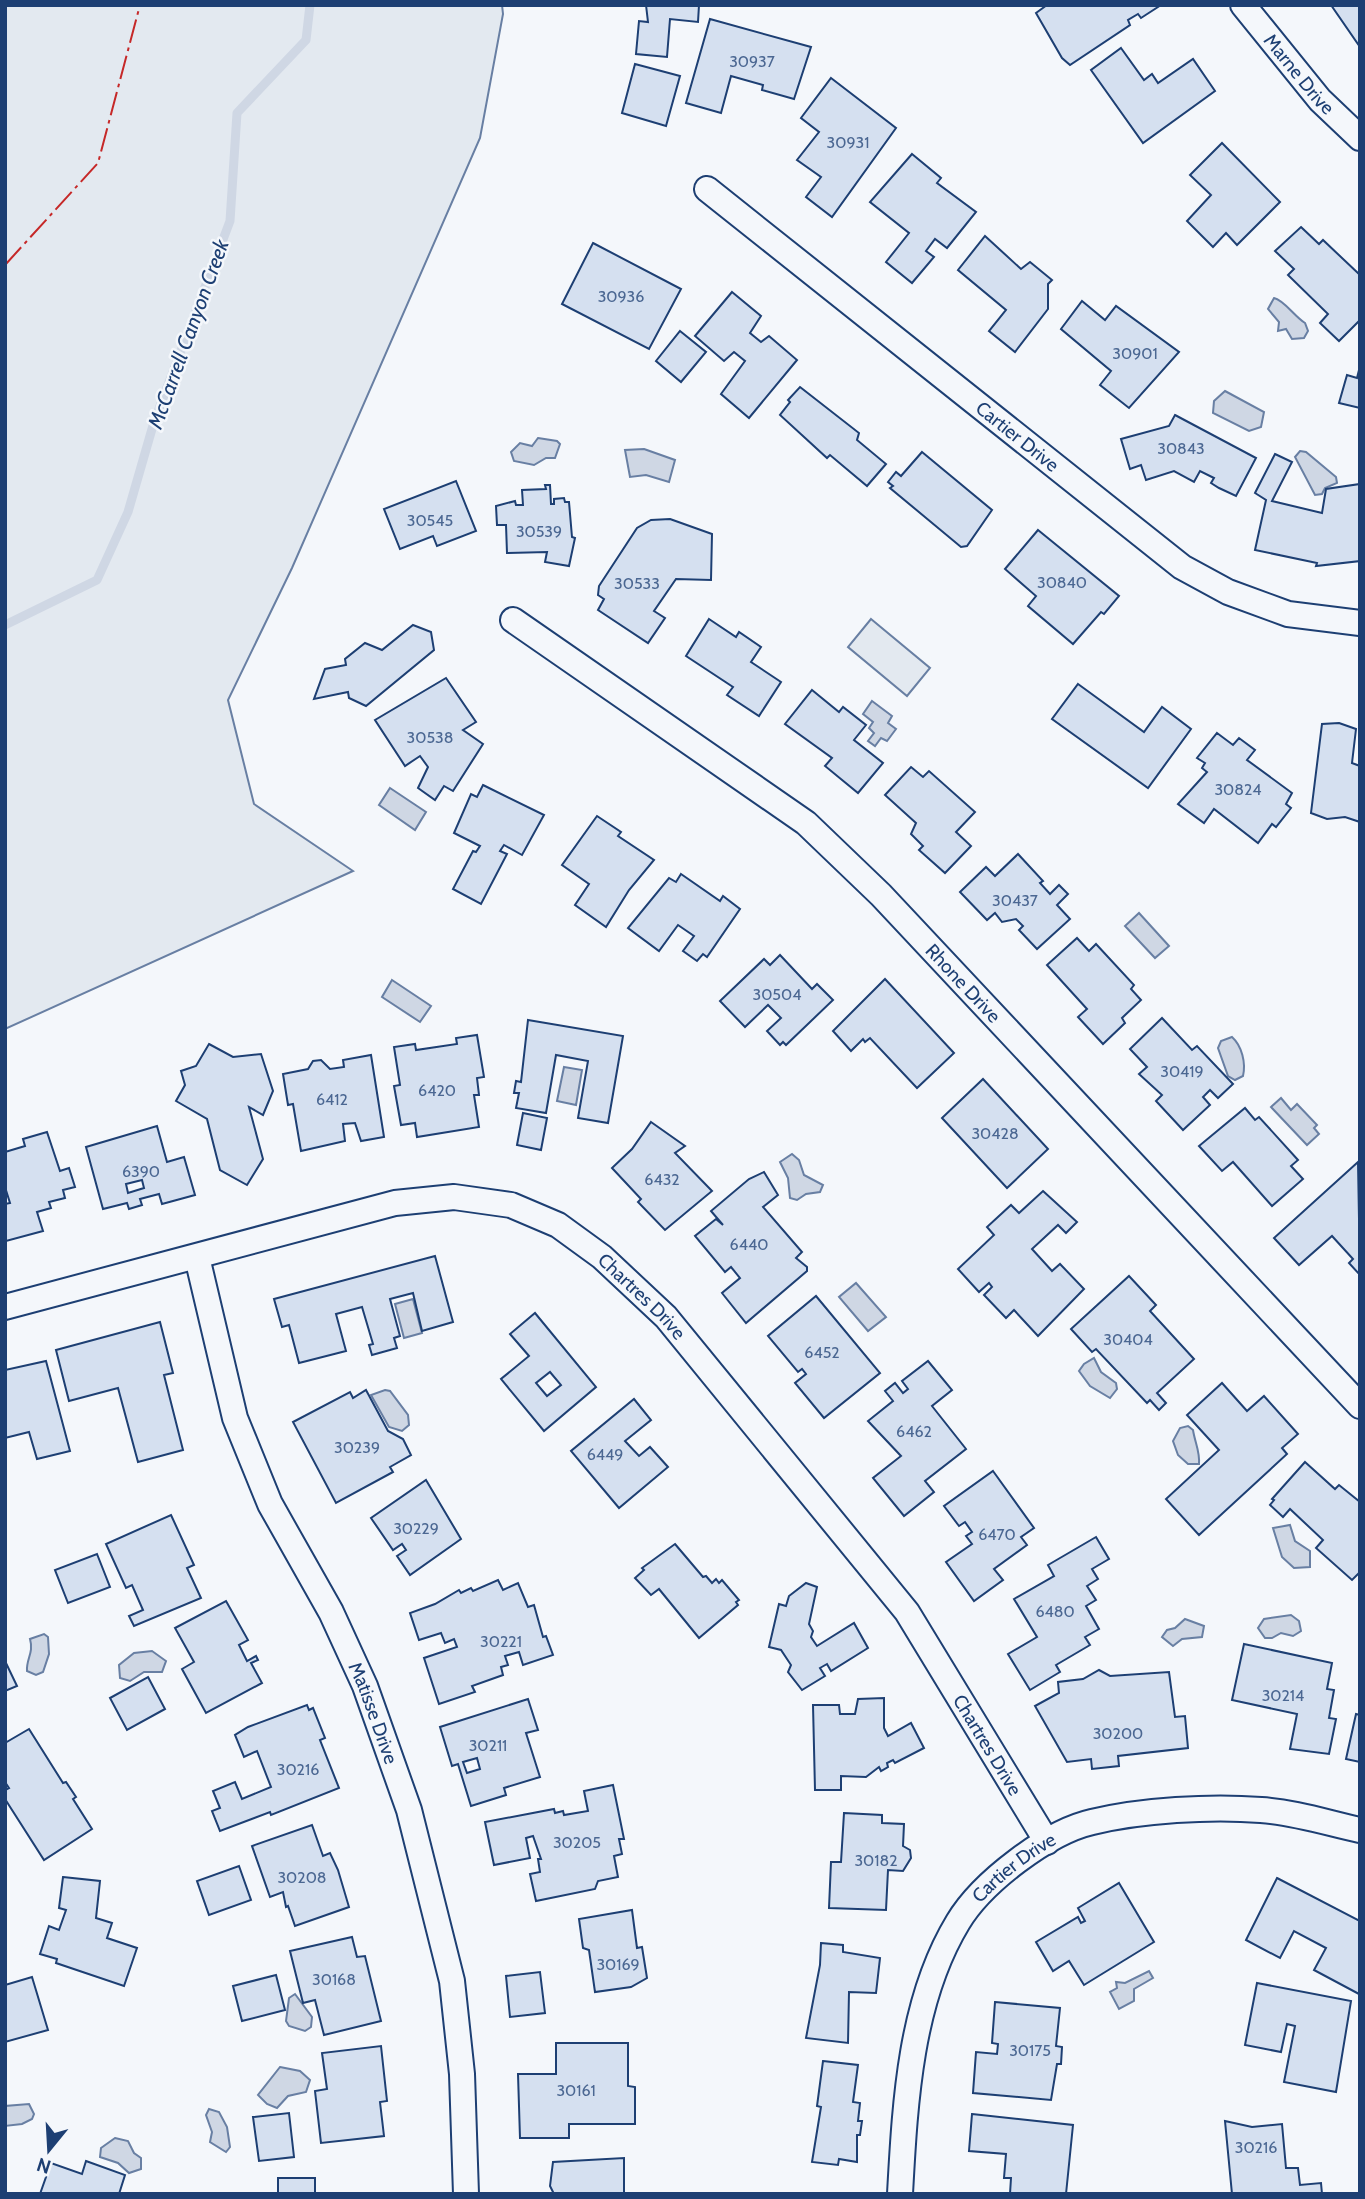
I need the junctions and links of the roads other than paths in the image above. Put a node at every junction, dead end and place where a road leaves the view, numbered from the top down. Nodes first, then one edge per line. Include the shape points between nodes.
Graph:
1 (1243, 5) edge
2 (1360, 138) edge
3 (707, 189) dead end
4 (513, 620) dead end
5 (1360, 623) edge
6 (197, 1257) junction
7 (5, 1307) edge
8 (1360, 1406) edge
9 (1360, 1830) edge
10 (1046, 1842) junction
11 (466, 2194) edge
12 (900, 2194) edge

1 - 2 street, Marne Drive via 1320,100
3 - 5 street, Cartier Drive via 1182,567 1228,592 1288,614
4 - 8 street, Rhone Drive via 806,822 881,895
6 - 7 street, Chartres Drive
6 - 10 street, Chartres Drive via 396,1203 454,1197 511,1205 558,1225 602,1257 666,1317 907,1612
6 - 11 street, Matisse Drive via 235,1418 270,1504 331,1612 365,1686 409,1810 452,1981 462,2074
9 - 10 street, Cartier Drive via 1262,1810 1197,1811 1090,1822
10 - 12 street, Cartier Drive via 995,1878 959,1920 936,1968 913,2050

